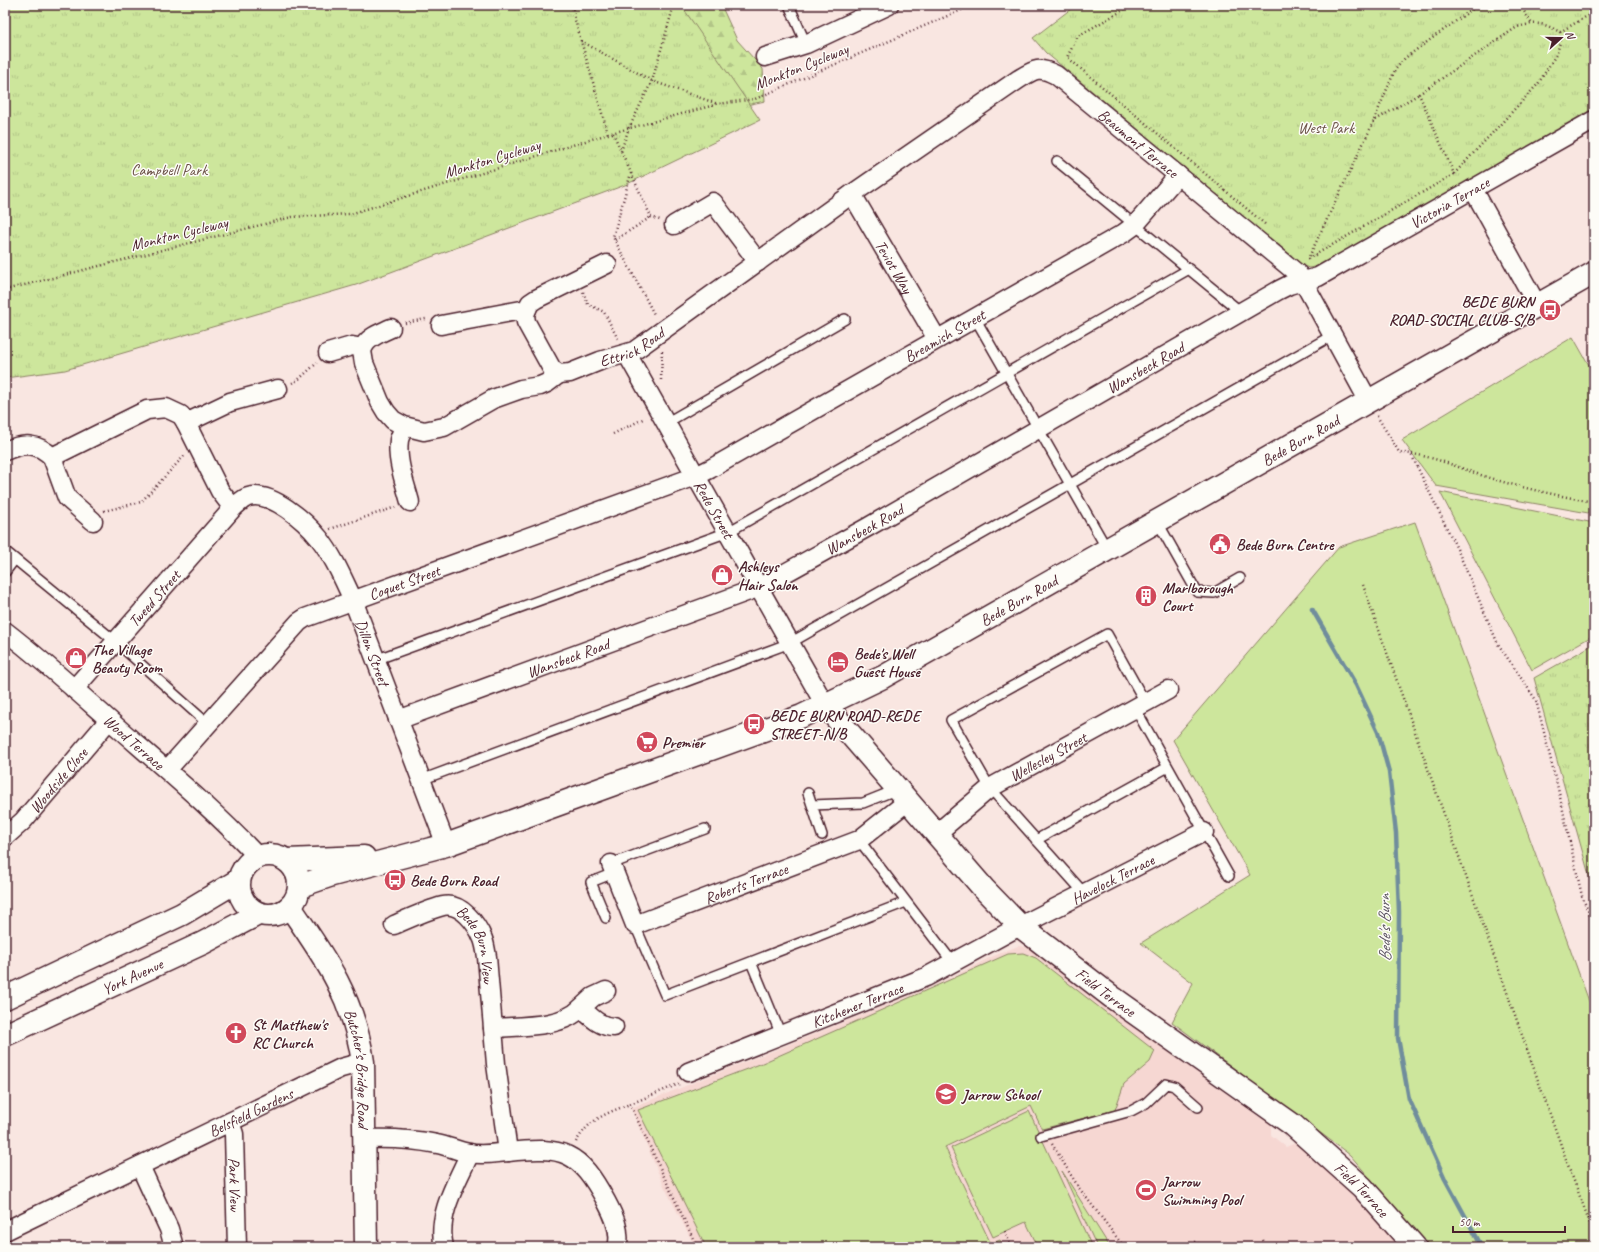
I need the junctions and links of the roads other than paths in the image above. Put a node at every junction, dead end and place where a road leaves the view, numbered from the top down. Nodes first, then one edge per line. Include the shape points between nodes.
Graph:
1 (789, 5) edge
2 (889, 5) edge
3 (806, 44) junction
4 (765, 57) dead end
5 (1594, 120) edge
6 (1057, 161) dead end
7 (1178, 175) junction
8 (1473, 189) junction
9 (852, 194) junction
10 (674, 225) road end
11 (1135, 225) junction
12 (758, 262) junction
13 (607, 264) dead end
14 (1189, 269) junction
15 (1594, 272) edge
16 (1303, 282) junction
17 (1537, 305) junction
18 (527, 309) junction
19 (1241, 312) junction
20 (975, 318) junction
21 (845, 319) dead end
22 (441, 325) road end
23 (391, 328) road end
24 (1333, 335) junction
25 (937, 339) junction
26 (363, 348) junction
27 (328, 353) road end
28 (627, 354) junction
29 (1006, 373) junction
30 (559, 374) junction
31 (278, 389) road end
32 (1368, 400) junction
33 (186, 423) junction
34 (666, 423) junction
35 (404, 426) junction
36 (1038, 429) junction
37 (5, 451) edge
38 (52, 457) junction
39 (696, 476) junction
40 (1070, 485) junction
41 (410, 502) road end
42 (234, 508) junction
43 (89, 518) road end
44 (1157, 521) junction
45 (728, 532) junction
46 (1107, 549) junction
47 (5, 551) edge
48 (15, 559) junction
49 (5, 572) edge
50 (1240, 578) dead end
51 (760, 587) junction
52 (353, 600) junction
53 (5, 631) edge
54 (116, 642) junction
55 (790, 643) junction
56 (375, 660) junction
57 (74, 689) junction
58 (1168, 690) dead end
59 (825, 705) junction
60 (1140, 705) junction
61 (109, 720) junction
62 (398, 720) junction
63 (208, 724) junction
64 (1168, 767) junction
65 (167, 770) junction
66 (421, 780) junction
67 (990, 788) junction
68 (808, 793) dead end
69 (903, 795) junction
70 (812, 805) junction
71 (705, 829) dead end
72 (1204, 832) junction
73 (936, 834) junction
74 (822, 835) dead end
75 (5, 838) edge
76 (859, 840) junction
77 (1036, 840) junction
78 (446, 846) junction
79 (409, 855) junction
80 (258, 857) junction
81 (287, 860) junction
82 (612, 869) junction
83 (1229, 876) dead end
84 (239, 880) junction
85 (300, 886) junction
86 (1084, 893) junction
87 (906, 902) junction
88 (290, 907) junction
89 (258, 914) junction
90 (606, 918) dead end
91 (394, 924) dead end
92 (634, 925) junction
93 (1020, 926) junction
94 (751, 962) junction
95 (953, 963) junction
96 (606, 991) dead end
97 (5, 998) edge
98 (581, 1008) junction
99 (614, 1027) dead end
100 (493, 1028) junction
101 (5, 1035) edge
102 (781, 1035) junction
103 (363, 1062) junction
104 (684, 1078) road end
105 (1198, 1107) dead end
106 (230, 1122) junction
107 (1044, 1135) road end
108 (365, 1139) junction
109 (508, 1152) junction
110 (470, 1153) junction
111 (140, 1166) junction
112 (5, 1232) edge
113 (174, 1247) edge
114 (236, 1247) edge
115 (366, 1247) edge
116 (444, 1247) edge
117 (617, 1247) edge
118 (1415, 1247) edge

1 - 3 lane
2 - 3 street
3 - 4 street
5 - 8 street, Victoria Terrace
6 - 11 lane
7 - 9 street, Beaumont Terrace via 1045,69 1036,70 1019,79
7 - 11 street, Breamish Street
7 - 16 street, Beaumont Terrace via 1298,274
8 - 16 street, Victoria Terrace via 1318,277
8 - 17 street
9 - 12 street, Ettrick Road
9 - 25 street, Teviot Way
10 - 12 street via 714,202
11 - 14 lane
11 - 20 street, Breamish Street
12 - 28 street, Ettrick Road via 642,347
13 - 18 street via 536,299
14 - 19 lane
14 - 29 lane
15 - 17 main road, Bede Burn Road
16 - 19 street, Wansbeck Road via 1289,285
16 - 24 street, Beaumont Terrace
17 - 32 main road, Bede Burn Road
18 - 22 street
18 - 30 street via 526,322 552,368
19 - 36 street, Wansbeck Road
20 - 25 street, Breamish Street
20 - 29 lane
21 - 34 lane
23 - 26 street via 370,338
24 - 32 street, Beaumont Terrace
24 - 40 lane
25 - 39 street, Breamish Street
26 - 27 street via 352,346
26 - 35 street via 364,363 380,402 386,412
28 - 30 street, Ettrick Road via 606,358 570,373
28 - 34 street, Rede Street
29 - 36 lane
29 - 45 lane
30 - 35 street, Ettrick Road via 547,383 493,399 444,427 424,431
31 - 33 street via 230,402
32 - 44 main road, Bede Burn Road
33 - 38 street via 181,415 173,410 147,410
33 - 42 street via 220,492
34 - 39 street, Rede Street
35 - 41 street via 399,440 399,450
36 - 40 lane
36 - 51 street, Wansbeck Road
37 - 38 street via 26,445 40,448
38 - 43 street via 67,498
39 - 45 street, Rede Street
39 - 52 street, Coquet Street
40 - 46 lane
40 - 55 lane
42 - 52 street, Dillon Street via 240,501 257,496 268,498 292,513 320,538
42 - 54 street, Tweed Street
44 - 46 main road, Bede Burn Road
44 - 50 lane via 1197,592 1214,593
45 - 51 street, Rede Street
45 - 56 lane
46 - 59 main road, Bede Burn Road via 883,677
47 - 48 lane
48 - 49 lane
48 - 54 lane
51 - 55 street, Rede Street
51 - 62 street, Wansbeck Road
52 - 56 street, Dillon Street
52 - 63 street, Coquet Street via 299,622
53 - 57 street, Wood Terrace
54 - 57 street, Tweed Street
54 - 63 lane
55 - 59 street, Rede Street
55 - 66 lane
56 - 62 street, Dillon Street
57 - 61 street, Wood Terrace
58 - 60 street, Wellesley Street
59 - 69 main road, Field Terrace
59 - 78 main road, Bede Burn Road via 802,716
60 - 64 lane
60 - 67 street, Wellesley Street
60 - 67 lane via 1107,634 951,720
61 - 65 street, Wood Terrace
61 - 75 street, Woodside Close via 23,821
62 - 66 street, Dillon Street
63 - 65 street, Coquet Street
64 - 72 lane
64 - 77 lane
65 - 80 street, Wood Terrace via 229,826
66 - 78 street, Dillon Street
67 - 73 street, Wellesley Street
67 - 77 lane
68 - 70 lane
69 - 70 lane via 863,803
69 - 73 main road, Field Terrace
69 - 76 street, Roberts Terrace
70 - 74 lane
71 - 82 lane
72 - 83 lane
72 - 86 street, Havelock Terrace
73 - 93 main road, Field Terrace
76 - 87 lane
76 - 92 street, Roberts Terrace
77 - 86 lane
78 - 79 main road, Bede Burn Road
79 - 81 main road, Bede Burn Road
79 - 85 main road, Bede Burn Road
80 - 81 main road via 268,854
80 - 84 main road via 243,870
81 - 85 main road via 294,866
82 - 90 lane via 591,882
82 - 92 street
84 - 89 main road via 242,900
84 - 97 main road via 182,914
85 - 88 main road via 298,897
86 - 93 street, Havelock Terrace
87 - 94 lane
87 - 95 lane
88 - 89 main road via 283,913 272,916
88 - 103 main road, Butcher's Bridge Road via 340,984 355,1021
89 - 101 main road, York Avenue via 203,943
91 - 100 street, Bede Burn View via 444,906 455,906 469,916 484,940
92 - 94 lane via 665,995
93 - 95 street, Kitchener Terrace
93 - 118 main road, Field Terrace via 1112,997 1293,1125 1362,1187
94 - 102 lane
95 - 102 street, Kitchener Terrace via 926,977
96 - 98 street via 593,997
98 - 99 street via 600,1024
98 - 100 street via 568,1018 554,1023
100 - 109 street, Bede Burn View
102 - 104 street, Kitchener Terrace
103 - 106 street, Belsfield Gardens via 342,1068
103 - 108 main road, Butcher's Bridge Road
105 - 107 lane via 1174,1086 1166,1084 1146,1103 1131,1110
106 - 111 street, Belsfield Gardens
106 - 114 street, Park View via 234,1134
108 - 110 street via 407,1139 439,1144
108 - 115 main road, Butcher's Bridge Road
109 - 110 street
109 - 117 street via 549,1150 564,1153 580,1163 611,1210 617,1228
110 - 116 street via 443,1220
111 - 112 street, Belsfield Gardens
111 - 113 street via 169,1229

